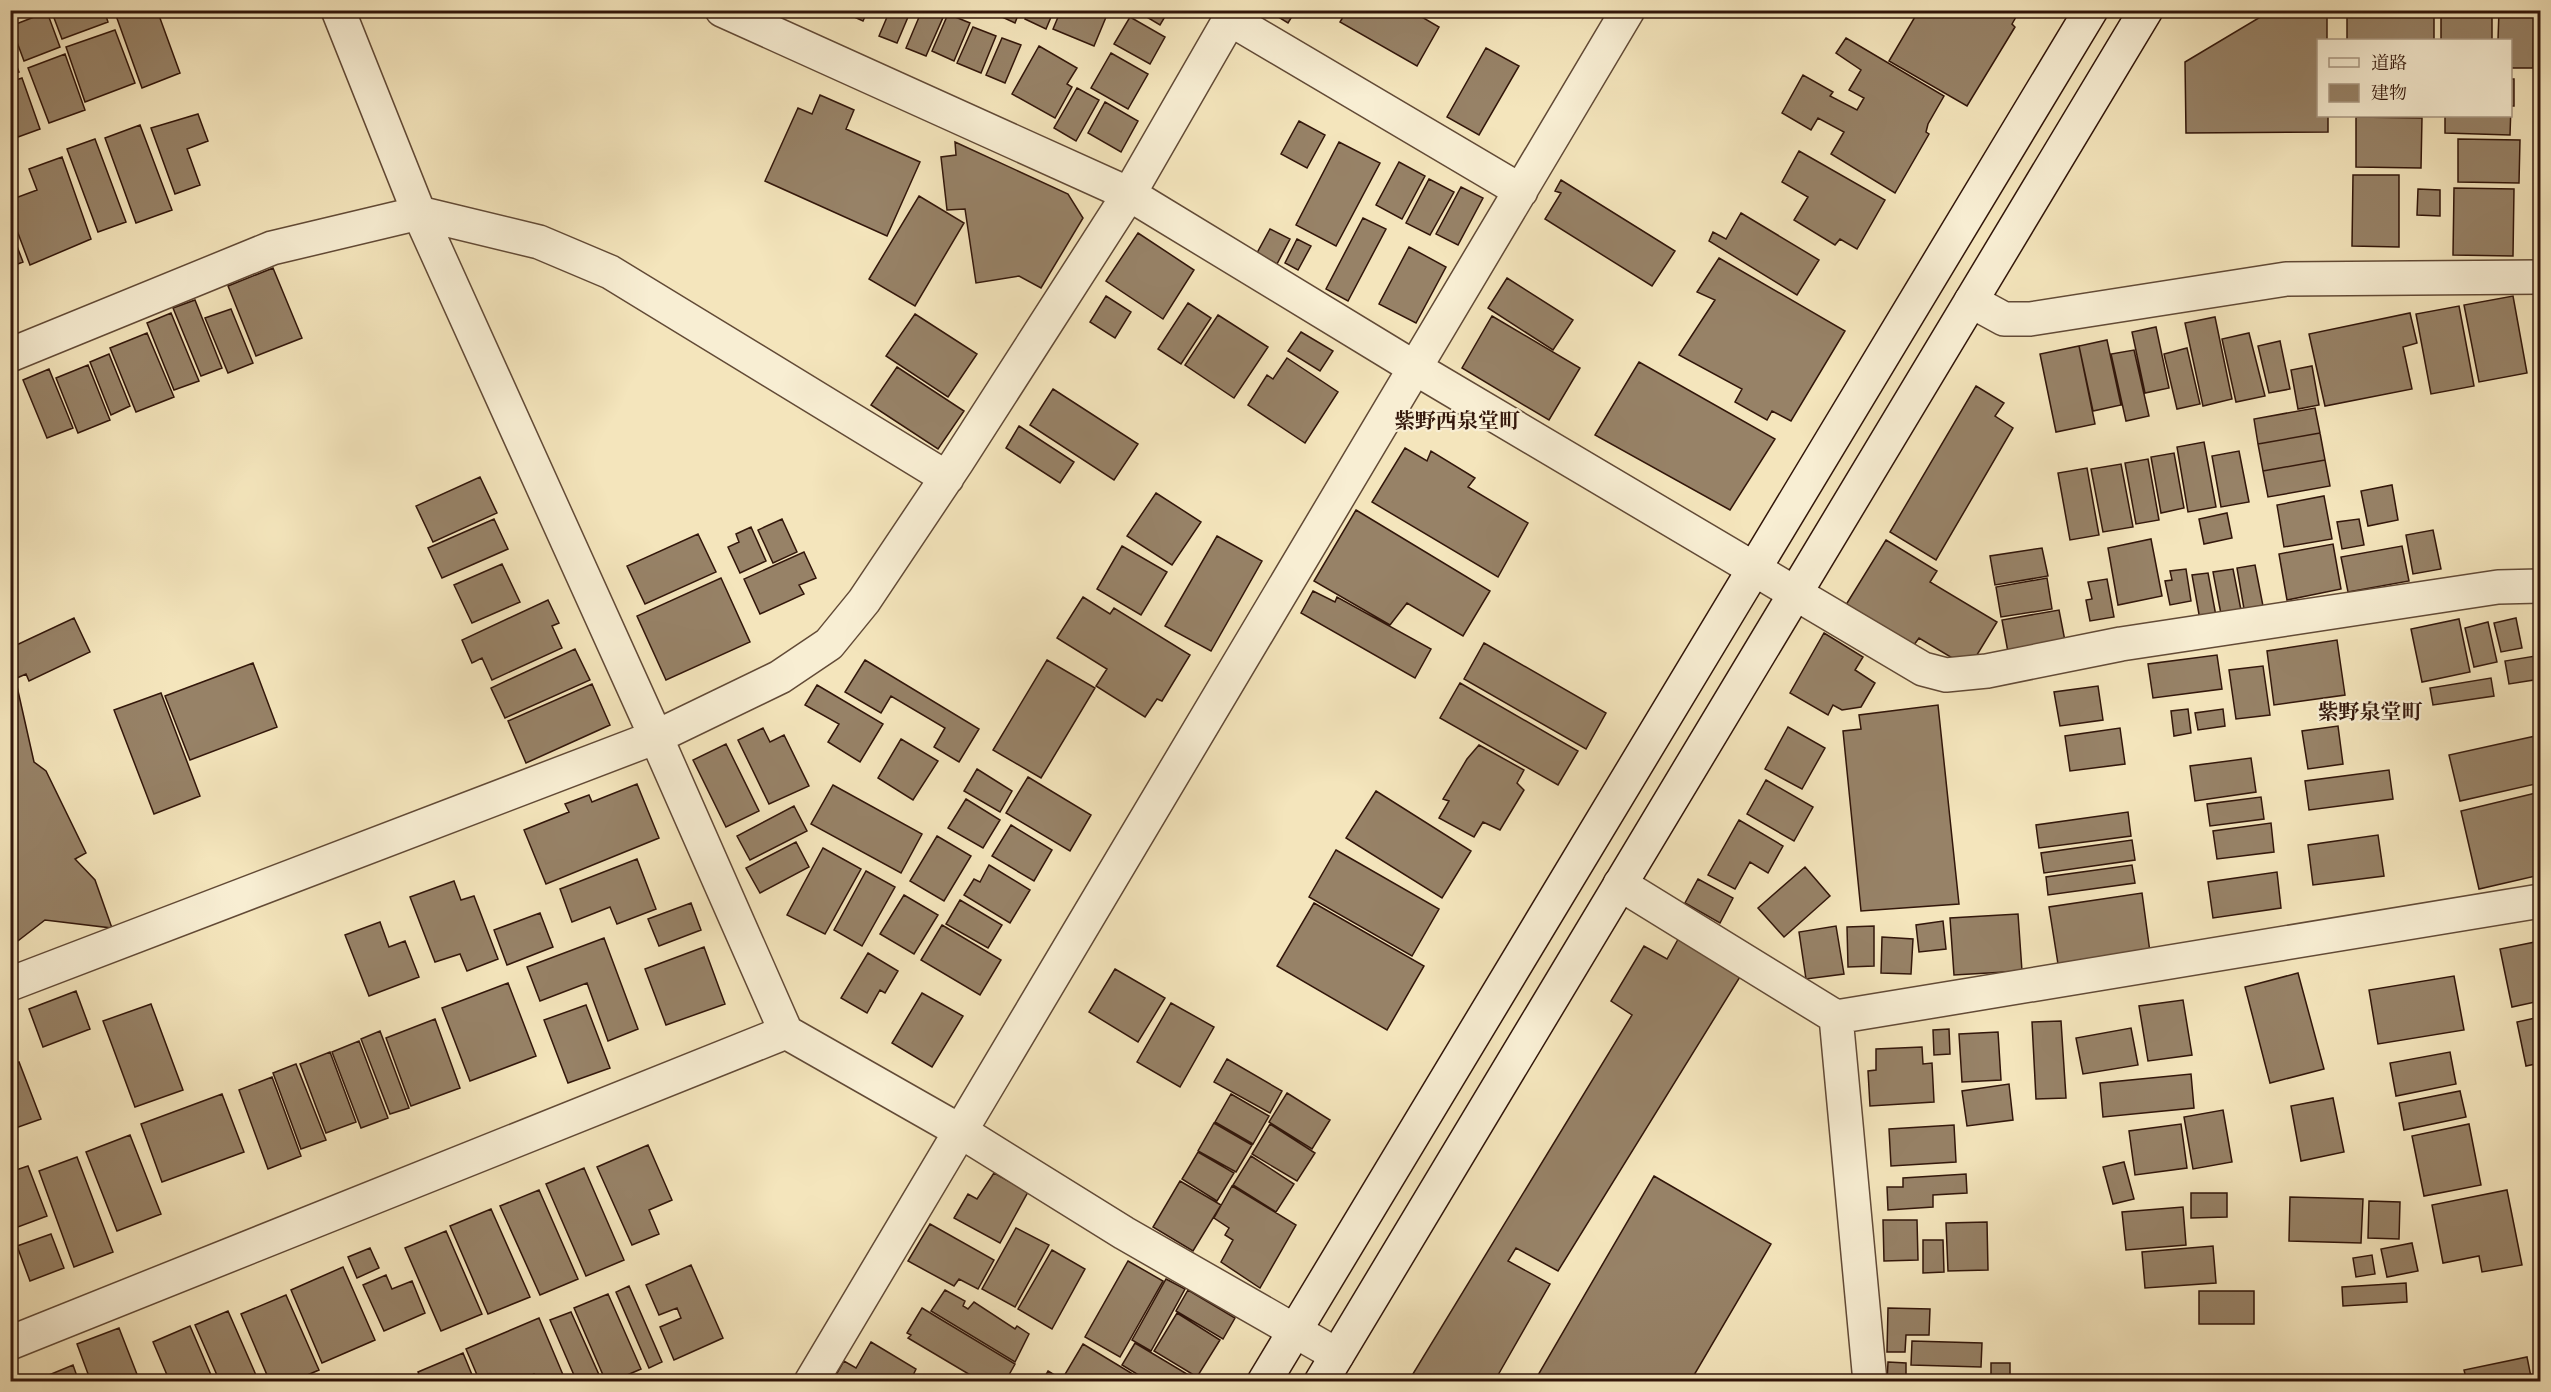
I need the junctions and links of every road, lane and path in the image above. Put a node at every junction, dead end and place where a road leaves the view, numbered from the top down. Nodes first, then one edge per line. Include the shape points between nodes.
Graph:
1 (338, 10) edge
2 (722, 10) edge
3 (1628, 10) edge
4 (2091, 10) edge
5 (2146, 10) edge
6 (1232, 15) edge
7 (1521, 190) junction
8 (1129, 194) junction
9 (419, 213) junction
10 (2541, 278) edge
11 (1971, 302) junction
12 (10, 355) edge
13 (1415, 368) junction
14 (947, 478) junction
15 (1755, 568) junction
16 (2541, 586) edge
17 (1796, 592) junction
18 (656, 737) junction
19 (1577, 862) junction
20 (1620, 884) junction
21 (2541, 901) edge
22 (10, 984) edge
23 (1836, 1017) junction
24 (786, 1032) junction
25 (960, 1131) junction
26 (1295, 1331) junction
27 (10, 1343) edge
28 (1329, 1368) edge
29 (806, 1378) edge
30 (1264, 1382) edge
31 (1870, 1382) edge

1 - 9 street
2 - 8 street
3 - 7 street
4 - 15 street
5 - 11 street
6 - 7 street
6 - 8 street
7 - 13 street
8 - 13 street
8 - 14 street
9 - 12 street via 272,248
9 - 14 street via 539,242 610,272
9 - 18 street
10 - 11 street via 2286,279 2030,319 2004,319
11 - 17 street
13 - 15 street
13 - 25 street
14 - 18 street via 864,601 829,644 780,677
15 - 17 street
15 - 19 street
16 - 17 street via 2498,587 2375,605 1947,675 1923,669
17 - 20 street
18 - 22 street
18 - 24 street
19 - 20 street
19 - 26 street
20 - 23 street
20 - 28 street
21 - 23 street
23 - 31 street
24 - 25 street
24 - 27 street
25 - 26 street via 1124,1233
25 - 29 street
26 - 28 street
26 - 30 street

